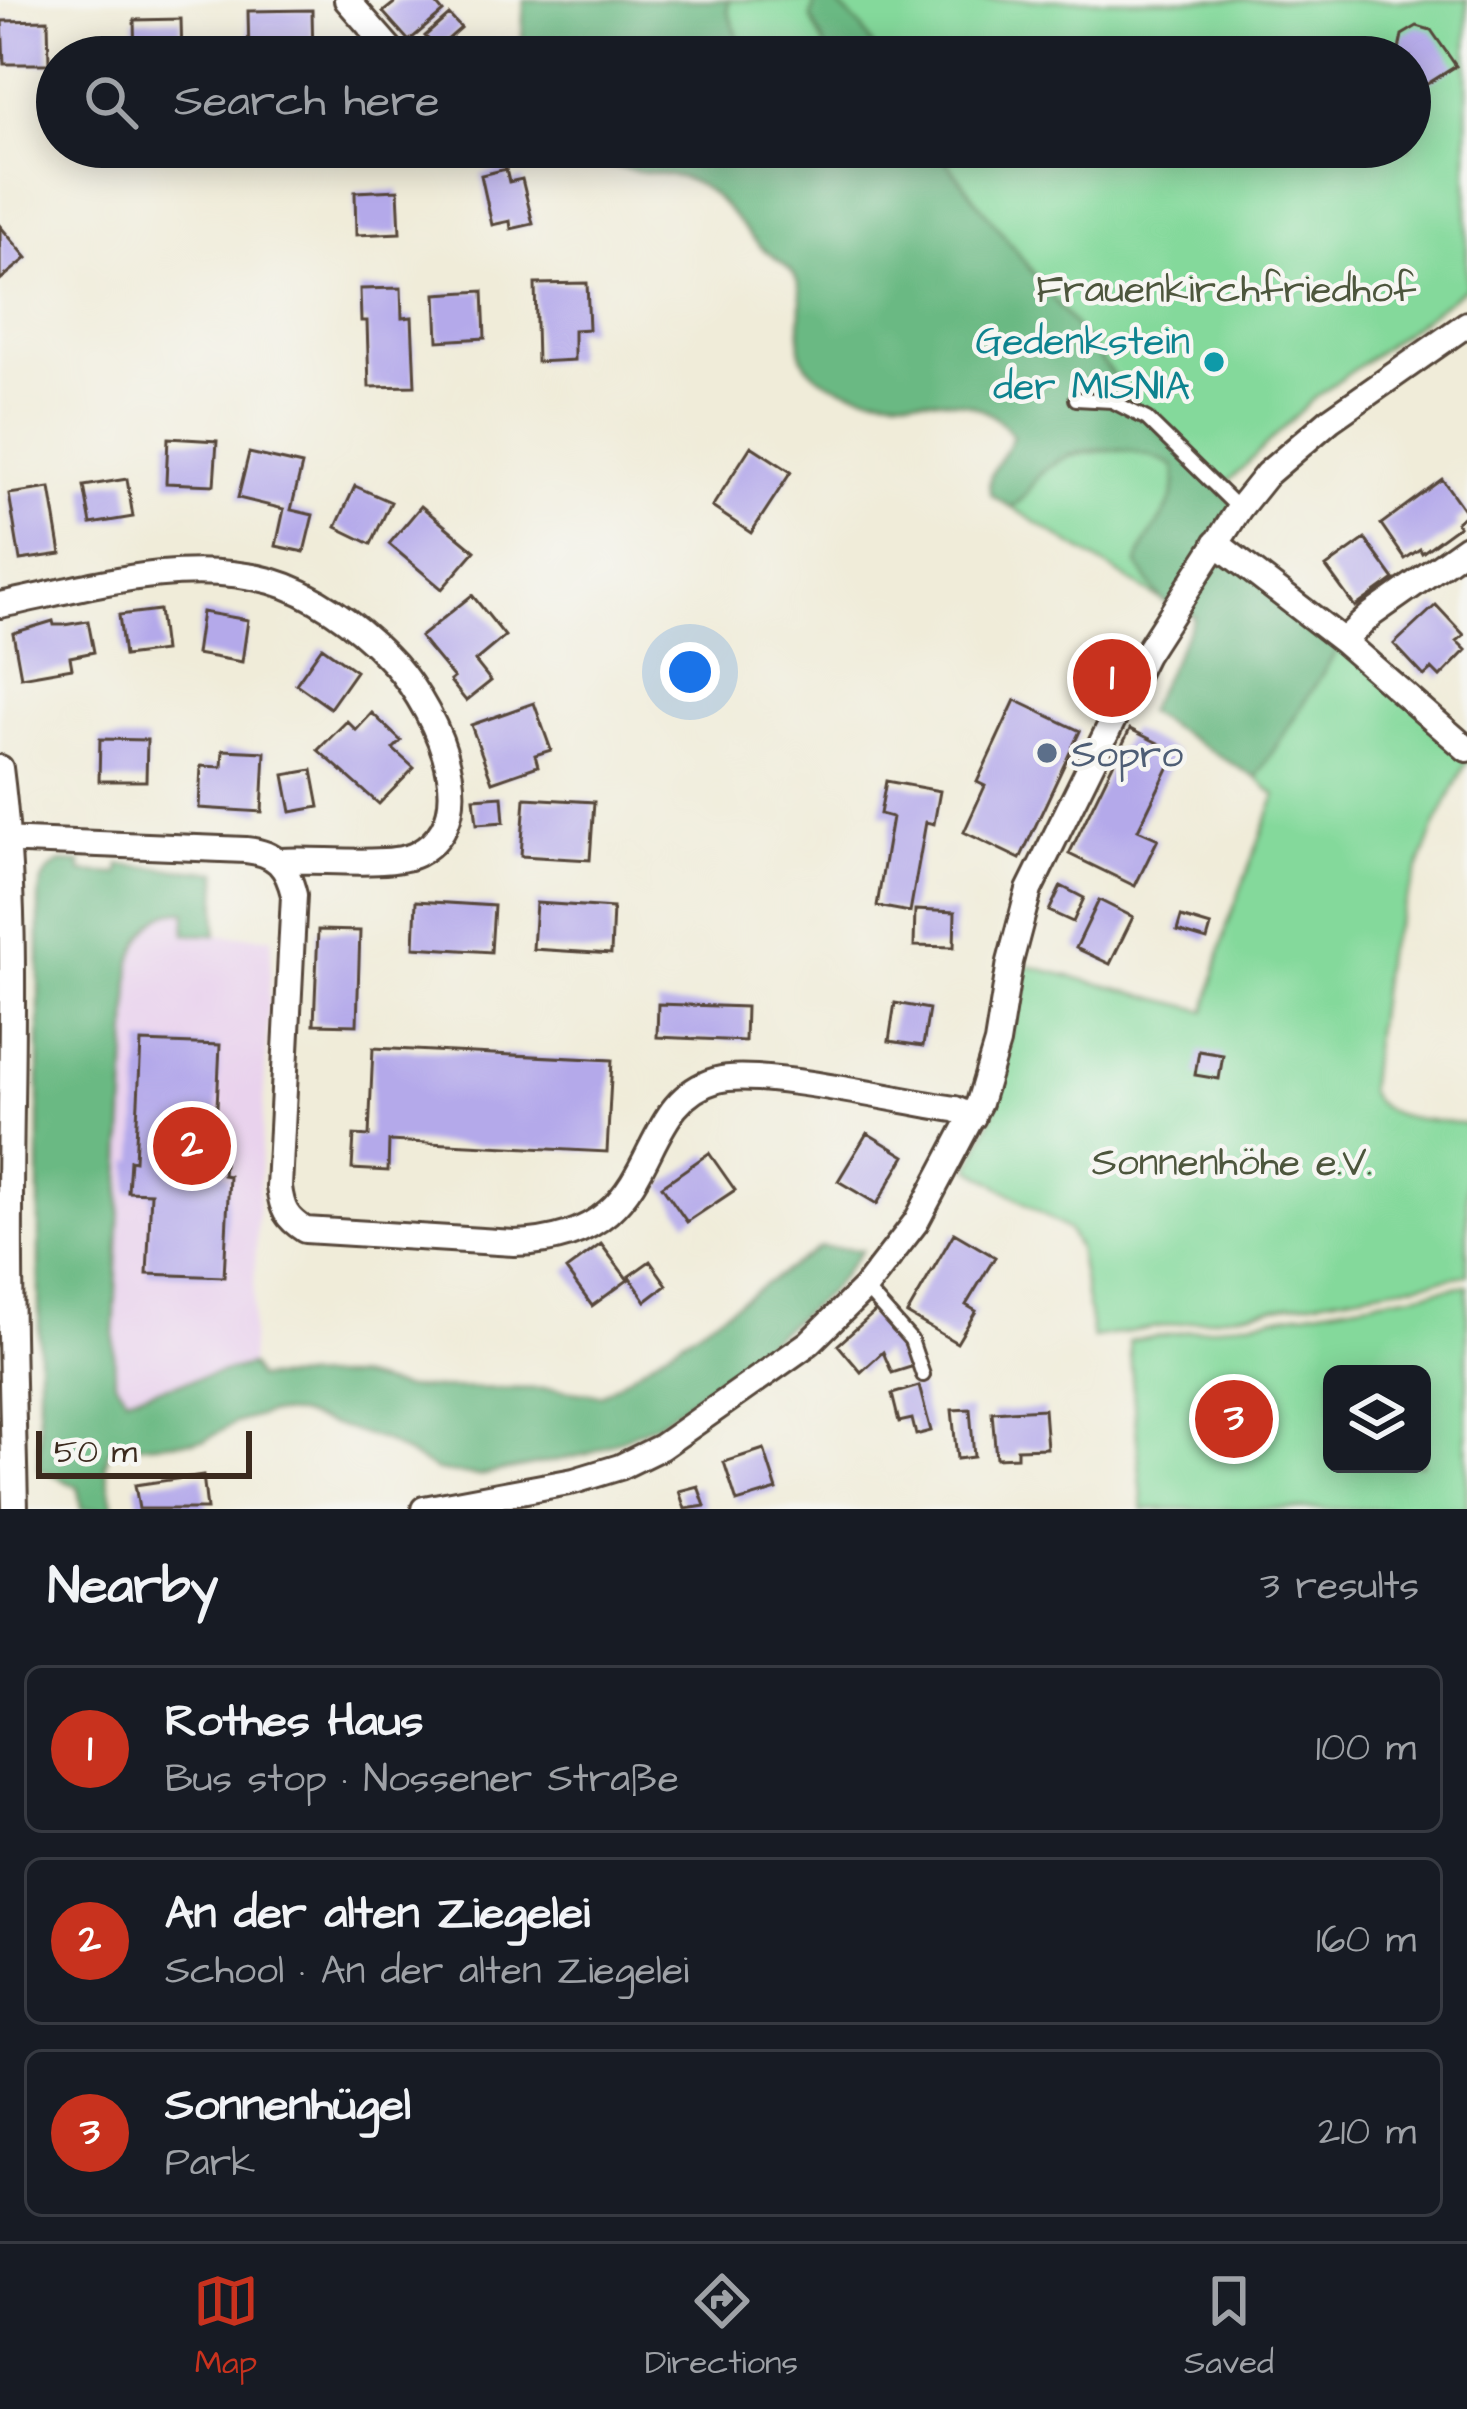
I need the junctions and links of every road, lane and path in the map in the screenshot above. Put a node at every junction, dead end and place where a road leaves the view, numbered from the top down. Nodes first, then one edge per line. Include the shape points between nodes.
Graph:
1 (347, 0) edge
2 (379, 36) edge
3 (1465, 328) edge
4 (1076, 399) dead end
5 (1238, 509) junction
6 (1216, 543) junction
7 (1467, 547) edge
8 (0, 604) edge
9 (1343, 641) junction
10 (1467, 749) edge
11 (0, 768) edge
12 (5, 840) edge
13 (281, 861) junction
14 (973, 1117) junction
15 (5, 1207) edge
16 (866, 1288) junction
17 (923, 1375) dead end
18 (15, 1509) edge
19 (424, 1509) edge

1 - 2 street
3 - 5 street via 1330,420
4 - 5 lane via 1112,400 1148,419
5 - 6 street
6 - 9 street
6 - 14 street via 1145,655 1029,890
7 - 9 street
8 - 13 street via 113,579 207,571 274,582 339,614 388,656 430,717 450,770 445,826 416,855
9 - 10 street
11 - 12 street
12 - 13 street via 247,850
12 - 15 street via 14,1019
13 - 14 street via 294,895 279,1187 281,1206 305,1230 547,1242 576,1234 615,1208 686,1097 719,1078
14 - 16 street via 916,1222
15 - 18 street
16 - 17 lane via 911,1340
16 - 19 street via 808,1343 661,1447 574,1481

